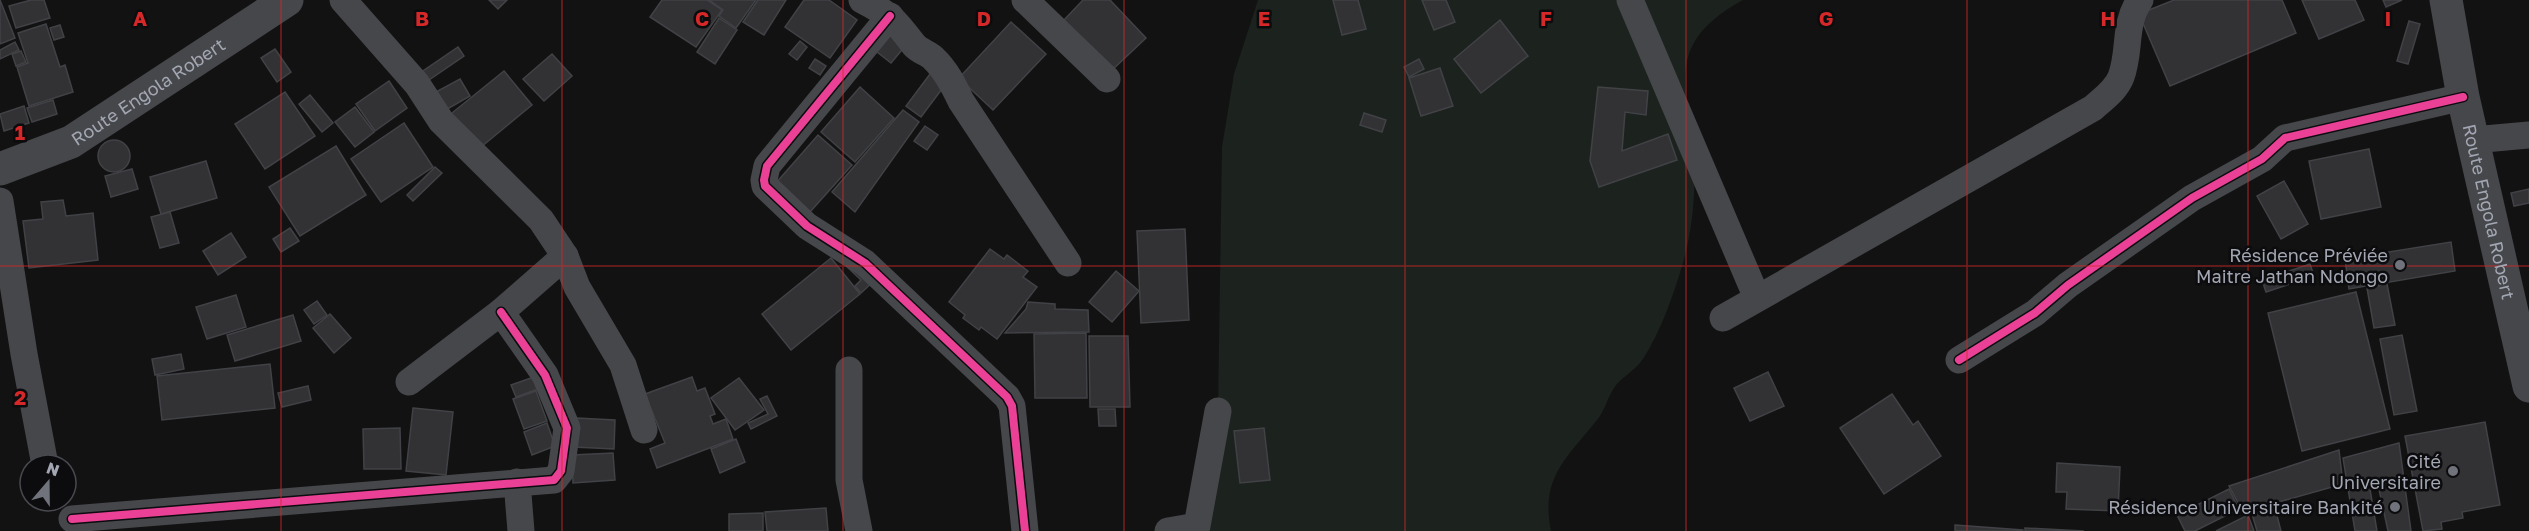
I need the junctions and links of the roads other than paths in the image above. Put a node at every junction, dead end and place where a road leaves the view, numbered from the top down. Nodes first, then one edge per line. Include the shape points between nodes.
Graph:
1 (287, 0) edge
2 (343, 0) edge
3 (862, 0) edge
4 (1025, 0) edge
5 (1630, 0) edge
6 (2140, 0) edge
7 (2446, 0) edge
8 (890, 16) junction
9 (1107, 79) dead end
10 (2463, 97) junction
11 (2529, 135) edge
12 (2472, 140) junction
13 (0, 169) edge
14 (0, 201) edge
15 (565, 256) junction
16 (1068, 263) dead end
17 (1757, 298) junction
18 (501, 312) junction
19 (1724, 318) dead end
20 (1959, 360) dead end
21 (849, 370) dead end
22 (409, 382) dead end
23 (2529, 386) edge
24 (1218, 411) dead end
25 (644, 430) dead end
26 (43, 453) edge
27 (517, 482) junction
28 (70, 517) edge
29 (521, 531) edge
30 (859, 531) edge
31 (1024, 531) edge
32 (1168, 531) edge

1 - 13 street, Route Engola Robert via 71,142
2 - 15 street via 417,84 441,121 541,220
3 - 8 street
4 - 9 street
5 - 17 street
6 - 17 street via 2131,14 2121,77 2113,91 2093,108
7 - 10 street, Route Engola Robert
8 - 16 street via 953,82 967,110
8 - 31 street via 767,166 765,186 807,226 865,263 1007,397 1012,406
10 - 12 street, Route Engola Robert
10 - 20 street via 2285,138 2262,159 2192,198 2068,285 2035,313
11 - 12 street
12 - 23 street, Route Engola Robert
14 - 26 street
15 - 18 street
15 - 25 street via 577,287 623,365
17 - 19 street
18 - 22 street
18 - 27 street via 545,375 567,428 559,477
21 - 30 street via 849,480
24 - 32 street via 1197,526
27 - 28 street
27 - 29 street

